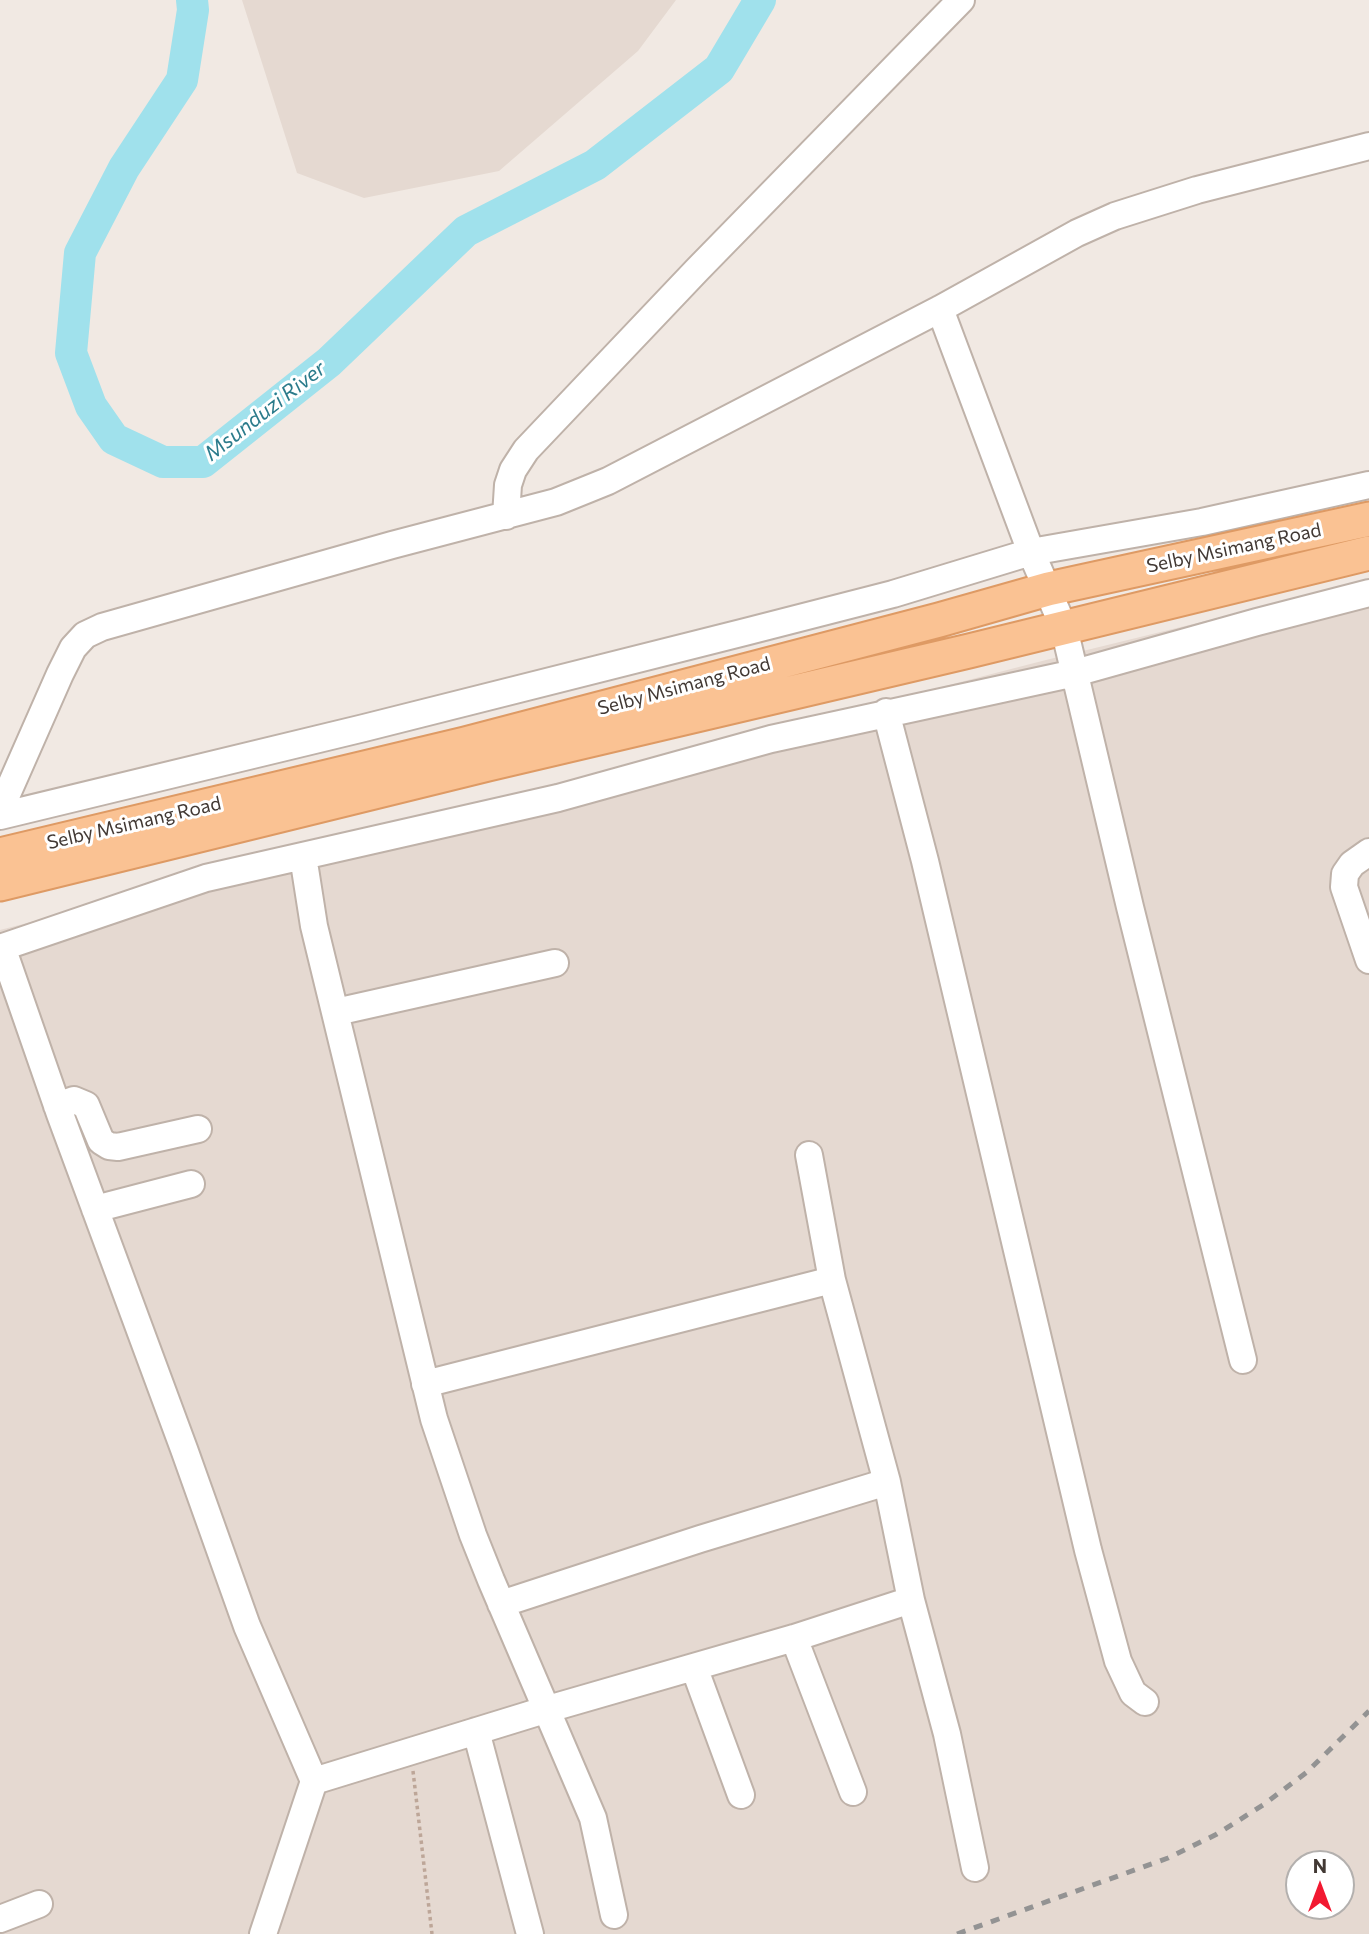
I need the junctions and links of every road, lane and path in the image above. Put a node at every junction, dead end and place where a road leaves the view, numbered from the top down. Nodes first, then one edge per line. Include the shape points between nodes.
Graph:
1 (961, 0) edge
2 (1369, 146) edge
3 (940, 309) junction
4 (1369, 485) edge
5 (506, 516) junction
6 (1369, 519) edge
7 (1031, 552) junction
8 (1369, 553) edge
9 (1048, 589) junction
10 (1369, 593) edge
11 (1064, 628) junction
12 (1076, 673) junction
13 (886, 712) junction
14 (0, 813) edge
15 (1369, 852) edge
16 (0, 855) edge
17 (303, 856) junction
18 (0, 884) edge
19 (1, 947) edge
20 (1369, 960) edge
21 (555, 963) dead end
22 (336, 1012) junction
23 (57, 1106) junction
24 (198, 1129) dead end
25 (808, 1155) dead end
26 (191, 1184) dead end
27 (95, 1209) junction
28 (832, 1280) junction
29 (1243, 1360) dead end
30 (425, 1384) junction
31 (887, 1482) junction
32 (911, 1600) junction
33 (501, 1604) junction
34 (794, 1638) junction
35 (694, 1667) junction
36 (1145, 1702) dead end
37 (548, 1709) junction
38 (476, 1731) junction
39 (410, 1751) junction
40 (314, 1781) junction
41 (853, 1792) dead end
42 (741, 1795) dead end
43 (975, 1868) dead end
44 (39, 1904) dead end
45 (614, 1915) dead end
46 (0, 1919) edge
47 (263, 1934) edge
48 (432, 1934) edge
49 (530, 1934) edge

1 - 5 street via 526,450 508,485
2 - 3 street via 1115,216
3 - 5 street via 608,481
3 - 7 street
4 - 7 street via 1202,522
5 - 14 street via 365,552 85,635 60,674
6 - 9 main road, Selby Msimang Road
7 - 9 street
7 - 14 street via 893,594 682,648
8 - 11 main road, Selby Msimang Road
9 - 11 street
9 - 16 main road, Selby Msimang Road via 465,744
10 - 12 street
11 - 12 street
11 - 18 main road, Selby Msimang Road
12 - 13 street
12 - 29 street
13 - 17 street via 558,798
13 - 36 street via 1088,1549 1118,1661 1133,1693
15 - 20 street via 1352,864 1344,887
17 - 19 street via 193,882
17 - 22 street via 314,926
19 - 23 street
21 - 22 street
22 - 30 street
23 - 24 street via 74,1100 86,1105 101,1141 109,1146
23 - 27 street
25 - 28 street
26 - 27 street
27 - 40 street via 247,1626
28 - 30 street
28 - 31 street
30 - 33 street via 473,1535
31 - 32 street
31 - 33 street
32 - 34 street
32 - 43 street via 947,1734
33 - 37 street
34 - 35 street
34 - 41 street
35 - 37 street
35 - 42 street
37 - 38 street
37 - 45 street via 598,1833
38 - 39 street
38 - 49 street
39 - 40 street
39 - 48 path
40 - 47 street
44 - 46 street

